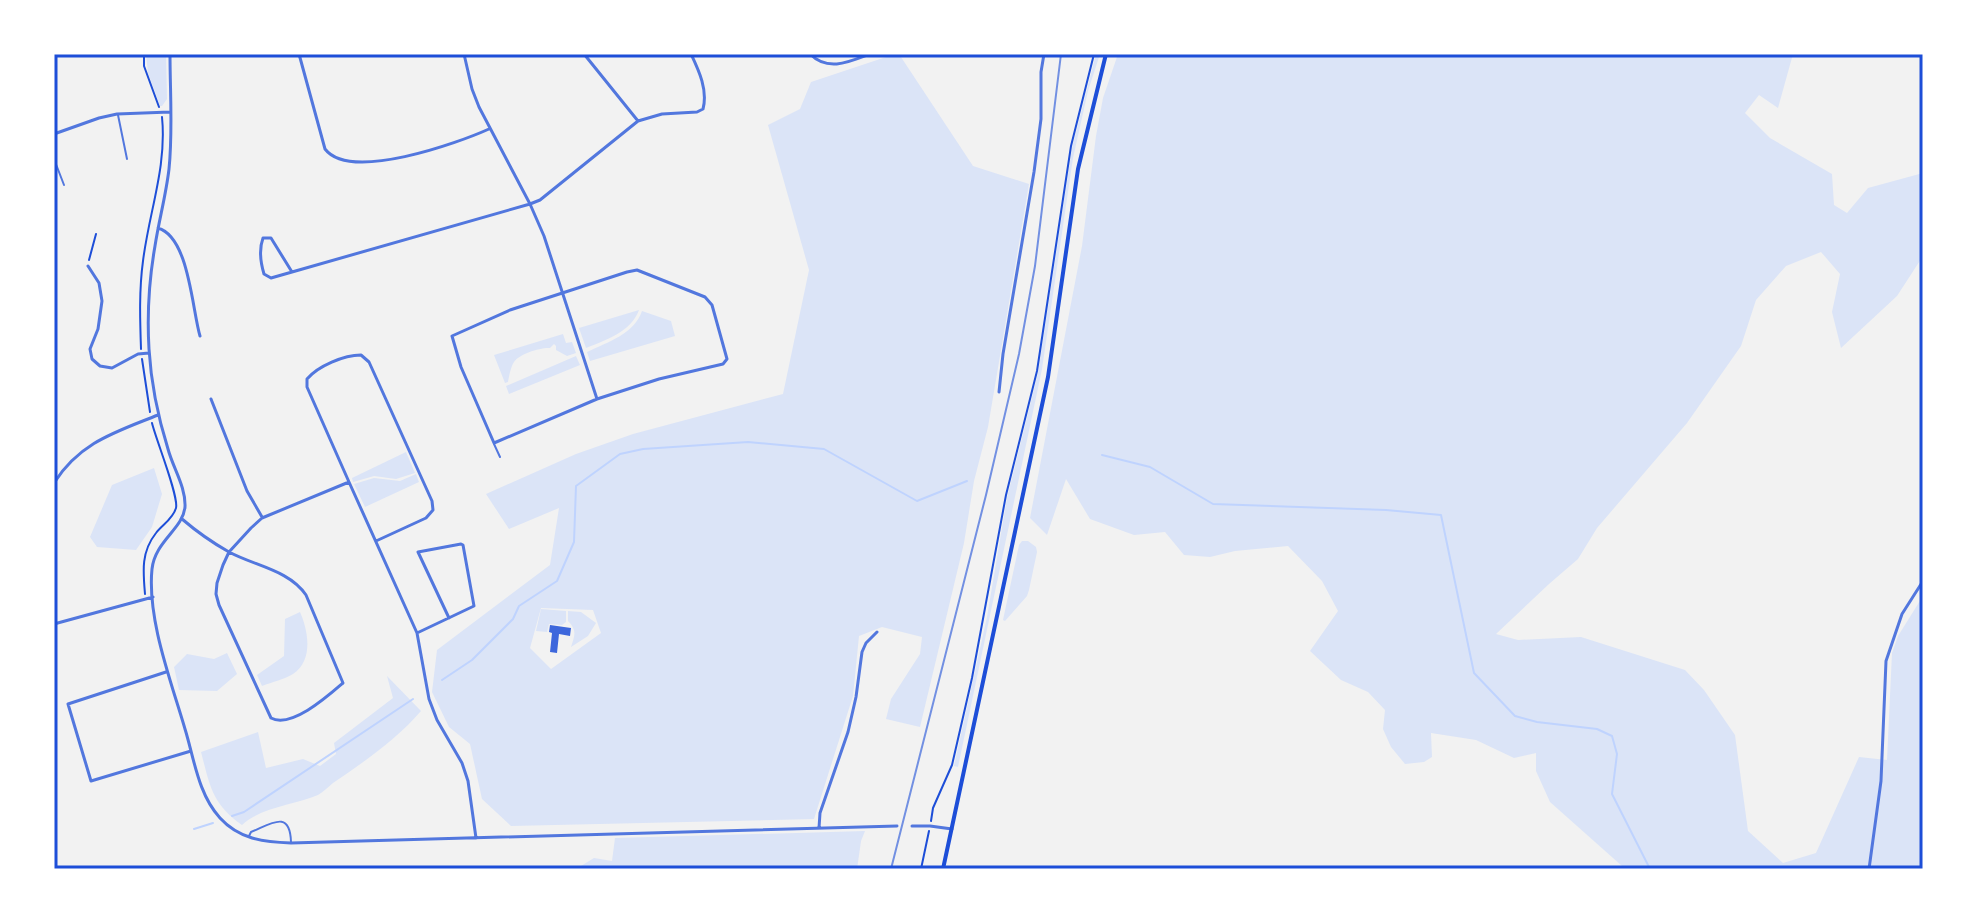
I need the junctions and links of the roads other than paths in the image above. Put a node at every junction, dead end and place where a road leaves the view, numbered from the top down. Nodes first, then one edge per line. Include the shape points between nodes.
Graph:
1 (170, 54) edge
2 (299, 54) edge
3 (464, 54) edge
4 (584, 54) edge
5 (691, 54) edge
6 (810, 54) edge
7 (870, 54) edge
8 (1044, 54) edge
9 (1106, 54) edge
10 (170, 112) junction
11 (117, 114) junction
12 (638, 121) junction
13 (489, 129) junction
14 (54, 134) edge
15 (54, 159) edge
16 (127, 159) dead end
17 (64, 185) dead end
18 (530, 204) junction
19 (158, 228) junction
20 (88, 266) road end
21 (292, 272) junction
22 (562, 293) junction
23 (200, 336) dead end
24 (149, 353) junction
25 (999, 392) dead end
26 (211, 399) dead end
27 (597, 399) junction
28 (158, 415) junction
29 (494, 443) junction
30 (500, 457) dead end
31 (349, 482) junction
32 (54, 483) edge
33 (262, 518) junction
34 (182, 519) junction
35 (376, 541) junction
36 (229, 552) junction
37 (1923, 581) edge
38 (153, 597) junction
39 (449, 618) junction
40 (54, 624) edge
41 (877, 632) dead end
42 (417, 633) junction
43 (168, 672) junction
44 (191, 751) junction
45 (897, 826) dead end
46 (912, 826) dead end
47 (819, 828) junction
48 (952, 829) junction
49 (248, 837) junction
50 (476, 838) junction
51 (291, 843) junction
52 (943, 869) edge
53 (1869, 869) edge

1 - 10 street
2 - 13 street via 325,149 332,157 392,159
3 - 13 street
4 - 12 street
5 - 12 street via 704,91 703,109
6 - 7 street via 831,66
8 - 25 street via 1034,172
9 - 48 main road via 1078,169 1048,377
10 - 11 street
10 - 19 street via 169,165
11 - 14 street
11 - 16 lane
12 - 18 street
13 - 18 street
15 - 17 lane
18 - 21 street
18 - 22 street
19 - 23 street via 178,247
19 - 24 street
20 - 24 street via 102,301 92,359 112,368
21 - 21 street via 271,278 264,274 263,238 276,243
22 - 27 street
22 - 27 street via 637,270 705,297 712,305 727,354 723,364
22 - 29 street via 452,336
24 - 28 street
26 - 33 street
27 - 29 street
28 - 32 street via 87,447
28 - 34 street via 184,494
29 - 30 lane
31 - 33 street
31 - 35 street
31 - 35 street via 307,379 351,355 361,355 369,362 433,510
33 - 36 street
34 - 36 street
34 - 38 street via 154,558
35 - 42 street
36 - 36 street via 298,583 342,677 337,689 299,715 271,718 219,605 217,583
37 - 53 street via 1902,614 1886,661 1881,781
38 - 40 street
38 - 43 street
39 - 39 street via 474,606 461,544 418,552
39 - 42 street
41 - 47 street via 862,652 852,715
42 - 50 street via 429,699 468,781
43 - 44 street
43 - 44 street via 68,704 91,781
44 - 49 street via 213,810
45 - 47 street
46 - 48 street
47 - 50 street
48 - 52 main road
49 - 51 street
49 - 51 lane via 283,821
50 - 51 street

